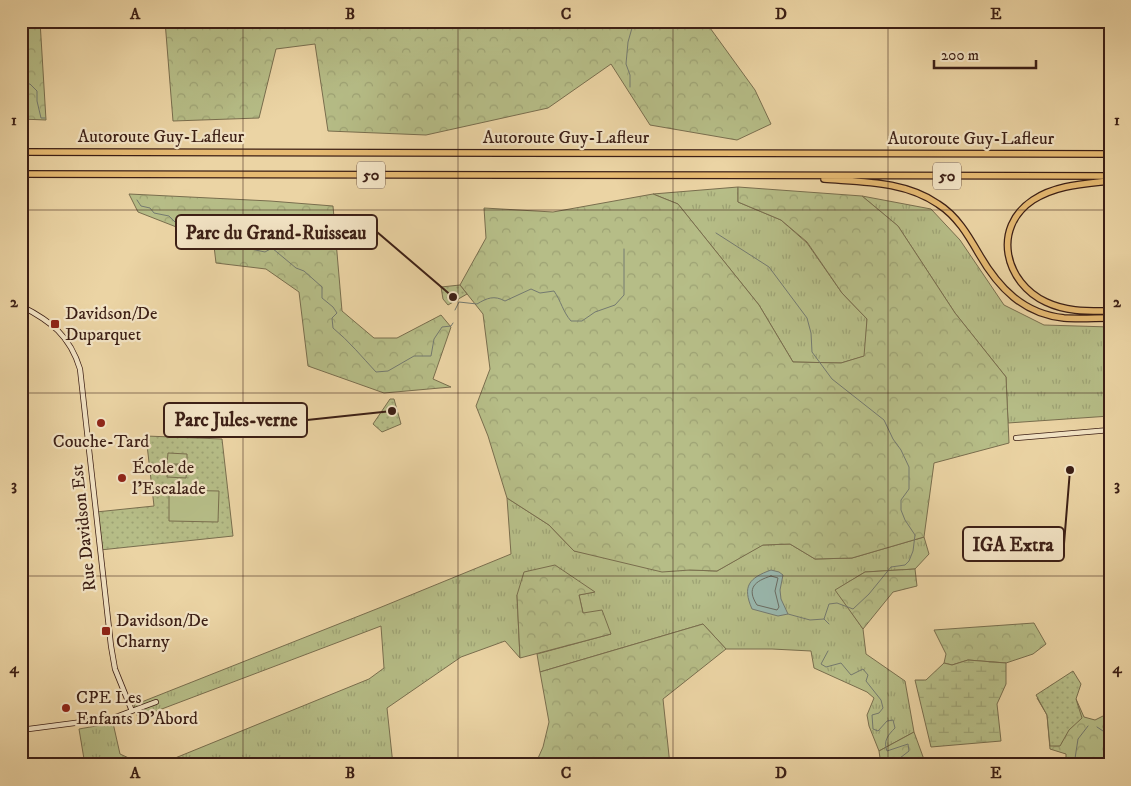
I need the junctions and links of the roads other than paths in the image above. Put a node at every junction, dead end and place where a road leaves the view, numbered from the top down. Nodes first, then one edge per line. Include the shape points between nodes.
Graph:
1 (21, 152) edge
2 (1110, 154) edge
3 (21, 174) edge
4 (784, 175) junction
5 (1110, 176) edge
6 (1110, 181) edge
7 (21, 306) edge
8 (1110, 311) edge
9 (1110, 318) edge
10 (1110, 430) edge
11 (1016, 438) dead end
12 (156, 702) dead end
13 (132, 711) junction
14 (21, 730) edge

1 - 2 highway, Autoroute Guy-Lafleur / 50
3 - 4 highway, Autoroute Guy-Lafleur / 50
4 - 5 highway, Autoroute Guy-Lafleur / 50
4 - 9 highway via 882,184 924,196 942,206 956,220 995,279 1020,303 1056,317
6 - 8 highway via 1062,188 1034,200 1016,218 1008,247 1015,276 1037,297 1068,310
7 - 13 street, Rue Davidson Est via 62,334 80,369 111,646
10 - 11 street
12 - 13 street
13 - 14 street via 100,721

